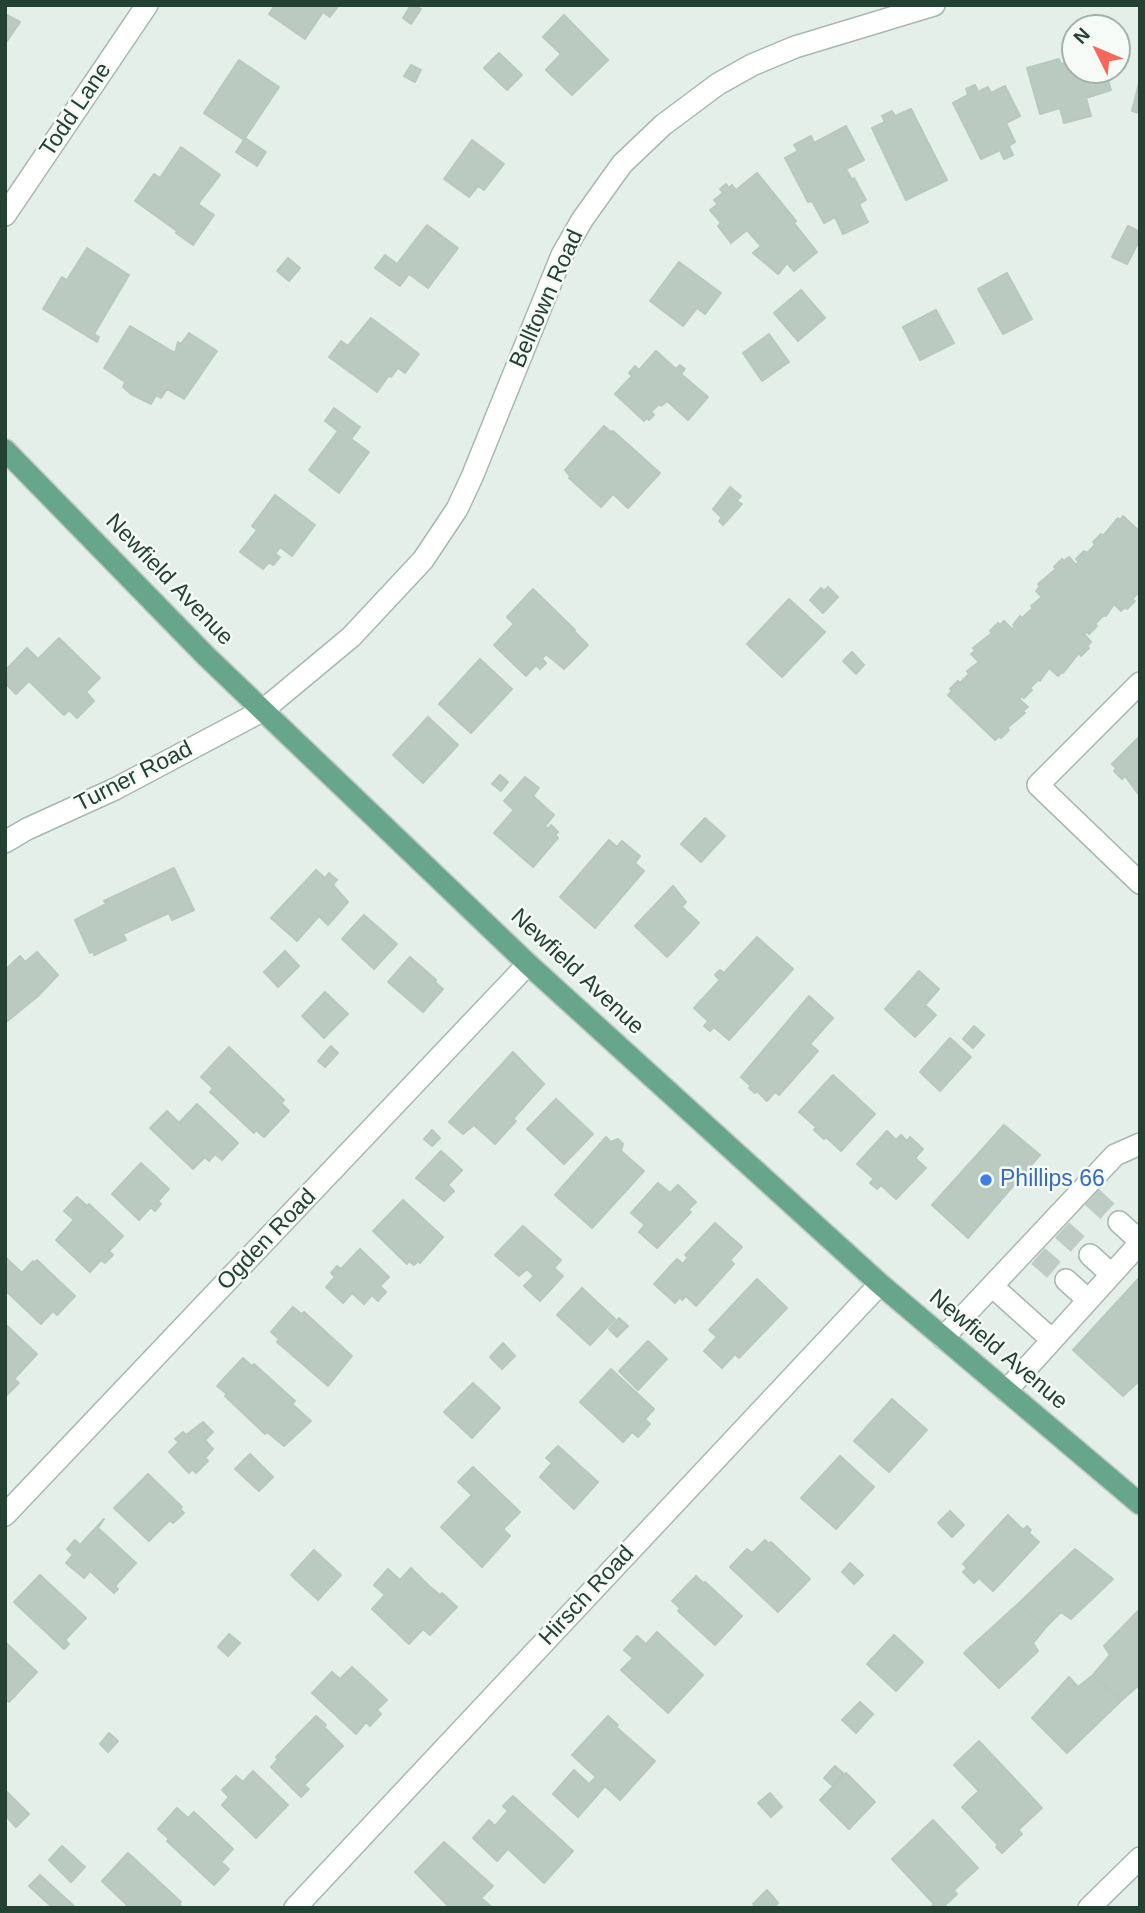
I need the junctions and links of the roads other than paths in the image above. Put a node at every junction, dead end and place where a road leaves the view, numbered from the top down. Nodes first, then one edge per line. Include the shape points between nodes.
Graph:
1 (147, 5) edge
2 (934, 5) edge
3 (5, 215) edge
4 (5, 450) edge
5 (1140, 683) edge
6 (262, 711) junction
7 (5, 842) edge
8 (1140, 883) edge
9 (528, 964) junction
10 (1140, 1144) edge
11 (1119, 1222) tunnel mouth
12 (1140, 1242) edge
13 (1090, 1255) tunnel mouth
14 (1111, 1274) junction
15 (1066, 1280) tunnel mouth
16 (880, 1284) junction
17 (992, 1286) junction
18 (1087, 1300) junction
19 (943, 1338) junction
20 (1051, 1339) junction
21 (1006, 1391) junction
22 (1140, 1504) edge
23 (5, 1515) edge
24 (1140, 1858) edge
25 (295, 1908) edge
26 (1089, 1908) edge

1 - 3 street, Todd Lane
2 - 6 street, Belltown Road via 795,47 752,65 663,125 622,164 562,255 472,477 441,536 351,637
4 - 6 main road, Newfield Avenue
5 - 8 street via 1038,785
6 - 7 street, Turner Road
6 - 9 main road, Newfield Avenue
9 - 16 main road, Newfield Avenue
9 - 23 street, Ogden Road
10 - 17 street via 1115,1154 1058,1226
11 - 12 street
12 - 14 street
13 - 14 street
14 - 18 street
15 - 18 street
16 - 19 main road, Newfield Avenue
16 - 25 street, Hirsch Road
17 - 19 street
17 - 20 street
18 - 20 street
19 - 21 main road, Newfield Avenue
20 - 21 street
21 - 22 main road, Newfield Avenue
24 - 26 street

